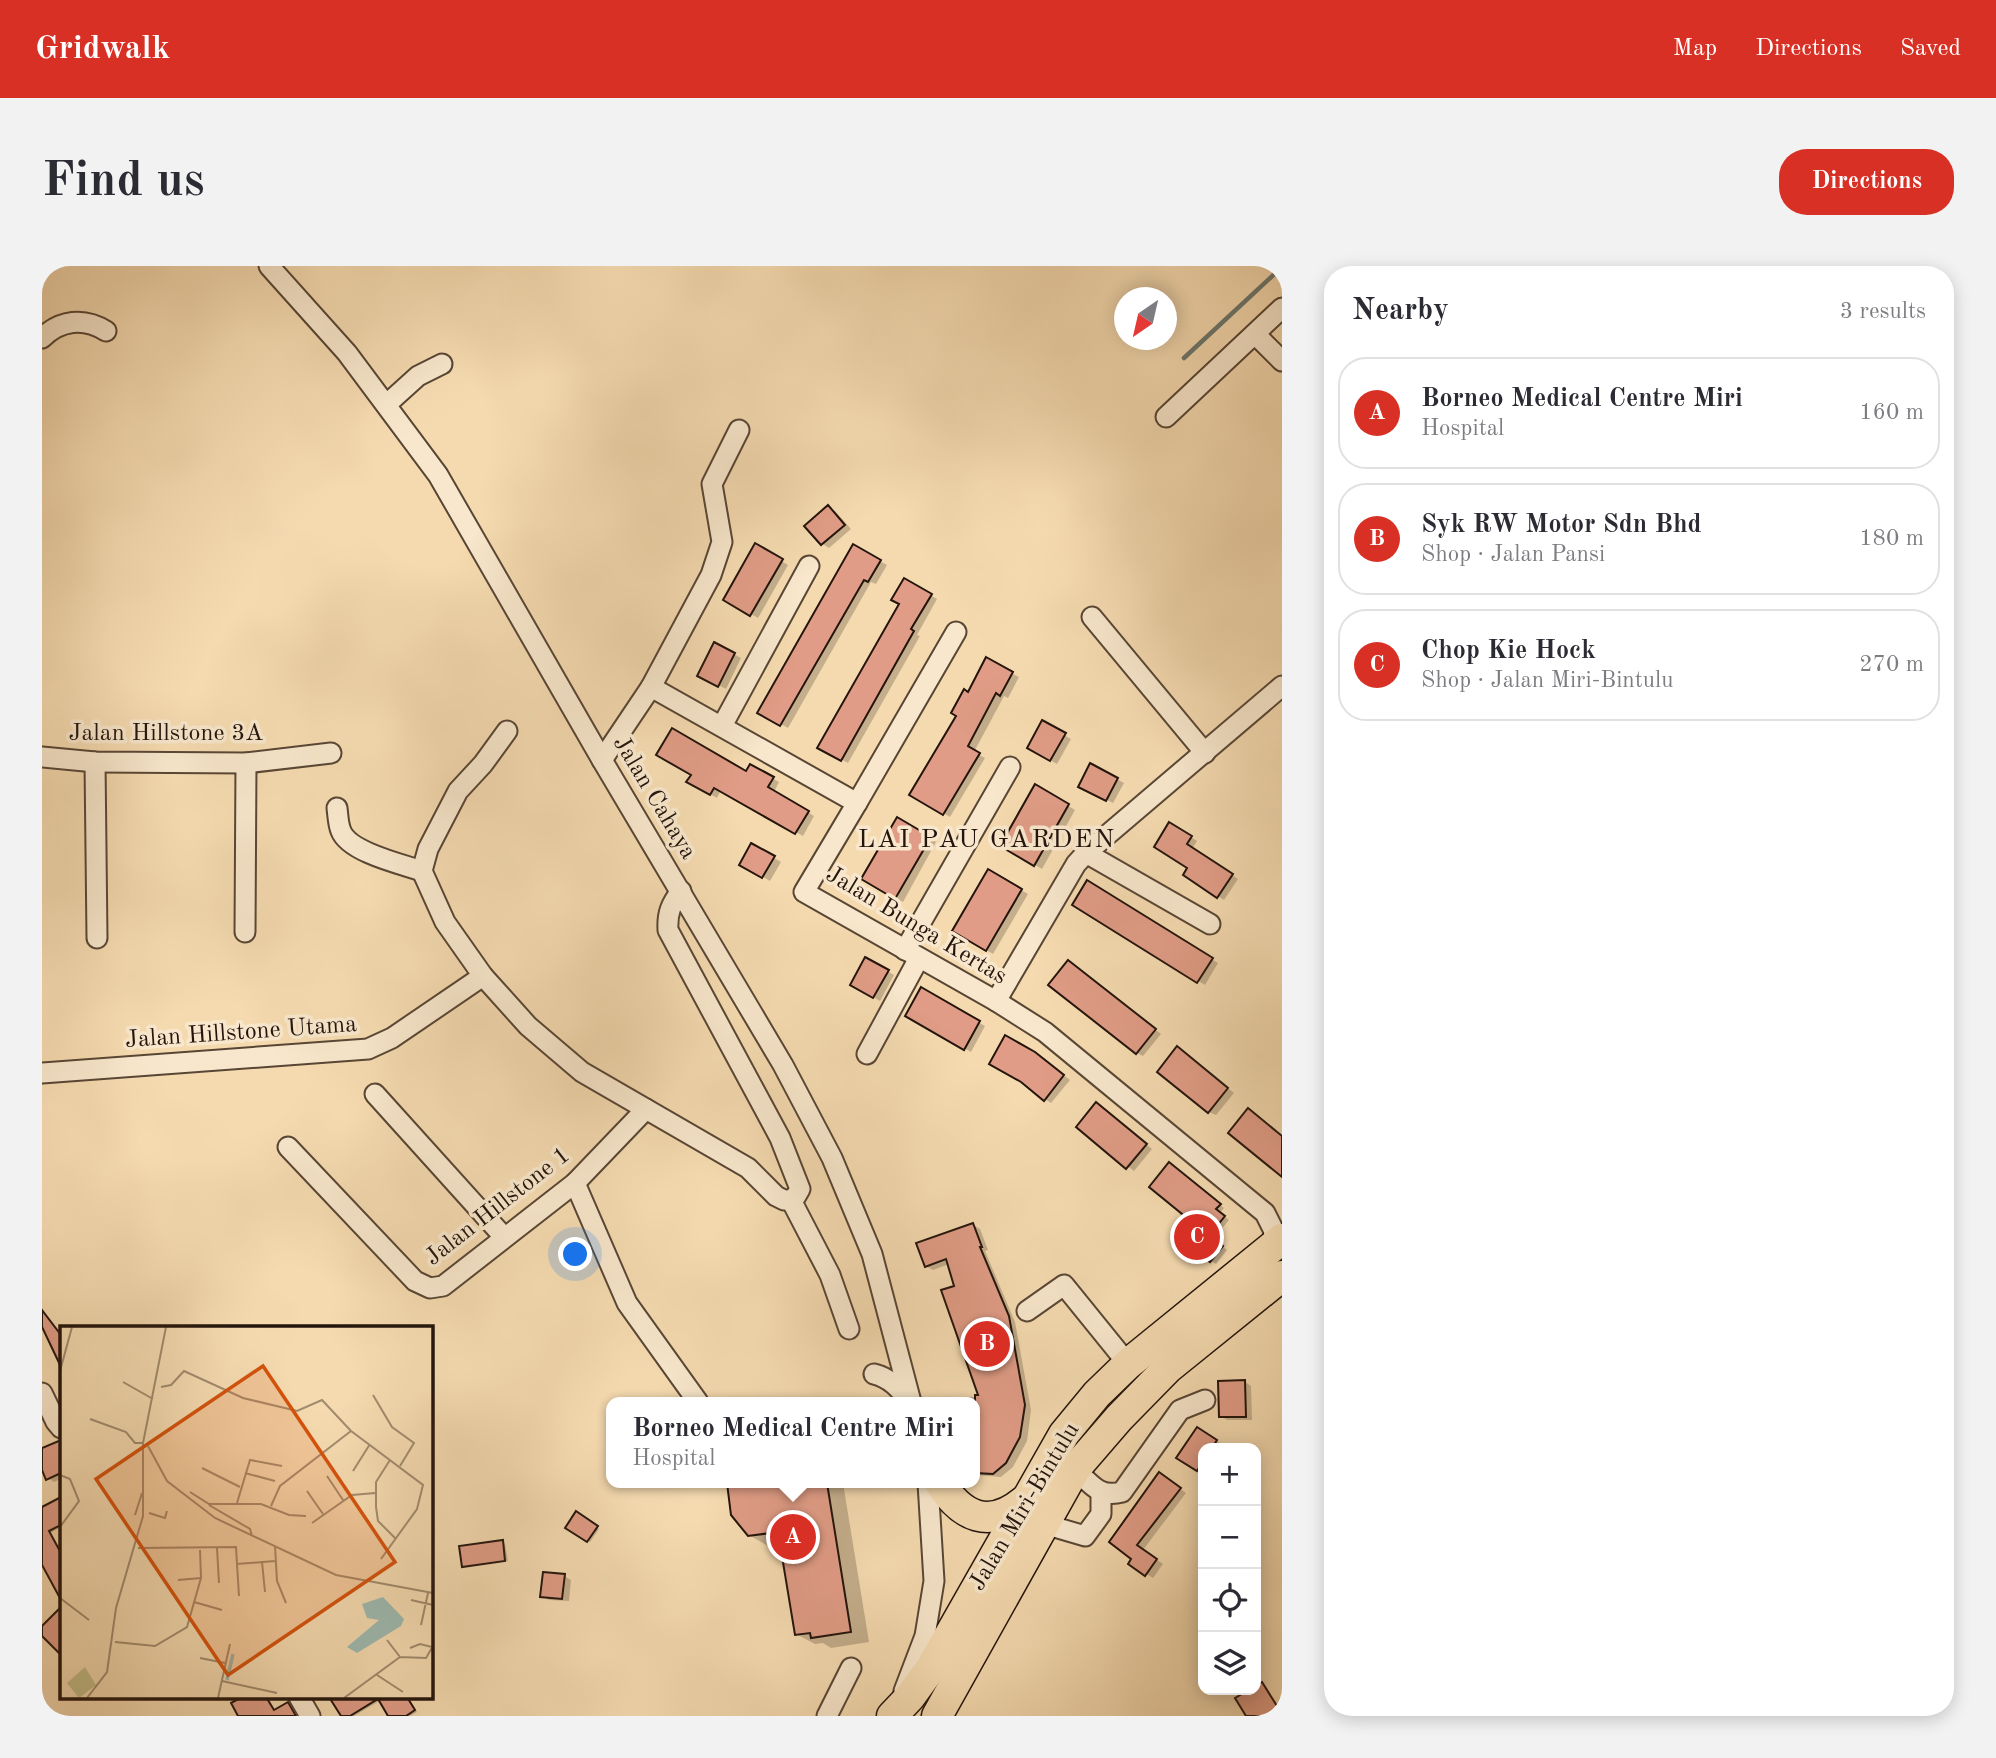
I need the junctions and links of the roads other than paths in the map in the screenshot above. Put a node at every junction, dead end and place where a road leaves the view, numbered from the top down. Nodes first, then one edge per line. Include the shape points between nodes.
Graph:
1 (269, 266) edge
2 (1282, 308) edge
3 (106, 331) dead end
4 (1255, 334) junction
5 (42, 338) edge
6 (1282, 361) edge
7 (442, 364) dead end
8 (387, 404) junction
9 (1166, 417) dead end
10 (739, 430) dead end
11 (809, 565) dead end
12 (1092, 617) dead end
13 (956, 632) dead end
14 (1282, 685) edge
15 (651, 687) junction
16 (722, 726) junction
17 (507, 731) dead end
18 (331, 753) dead end
19 (1205, 753) junction
20 (42, 757) edge
21 (601, 760) junction
22 (95, 762) junction
23 (246, 763) junction
24 (1010, 768) dead end
25 (857, 803) junction
26 (337, 808) dead end
27 (1086, 853) junction
28 (422, 871) junction
29 (681, 891) junction
30 (1210, 925) dead end
31 (246, 932) dead end
32 (97, 938) dead end
33 (912, 954) junction
34 (483, 976) junction
35 (996, 1001) junction
36 (867, 1054) dead end
37 (42, 1073) edge
38 (374, 1094) dead end
39 (646, 1109) junction
40 (288, 1147) dead end
41 (575, 1183) junction
42 (791, 1200) junction
43 (1274, 1215) edge
44 (504, 1237) junction
45 (1277, 1243) edge
46 (1282, 1276) edge
47 (1027, 1311) dead end
48 (849, 1329) dead end
49 (1128, 1364) junction
50 (874, 1374) dead end
51 (42, 1393) edge
52 (694, 1397) edge
53 (905, 1397) edge
54 (909, 1397) edge
55 (1205, 1400) dead end
56 (53, 1426) edge
57 (1075, 1469) junction
58 (928, 1488) edge
59 (944, 1488) edge
60 (1101, 1492) junction
61 (1024, 1501) junction
62 (1044, 1524) junction
63 (1017, 1575) junction
64 (934, 1581) junction
65 (960, 1620) junction
66 (851, 1668) dead end
67 (300, 1698) edge
68 (897, 1711) edge
69 (310, 1716) edge
70 (827, 1716) edge
71 (937, 1716) edge

1 - 8 street, Jalan Cahaya via 339,342
2 - 4 street
3 - 5 street via 75,320
4 - 6 street
4 - 9 street
7 - 8 street via 418,376
8 - 21 street, Jalan Cahaya via 438,475
10 - 15 street via 712,484 722,542
11 - 16 street
12 - 19 street
13 - 25 street
14 - 19 street
15 - 16 street
15 - 21 street
16 - 25 street
17 - 28 street via 458,791 428,849
18 - 23 street, Jalan Hillstone 3A
19 - 27 street
20 - 22 street, Jalan Hillstone 3A
21 - 29 street, Jalan Cahaya
22 - 23 street, Jalan Hillstone 3A
22 - 32 street
23 - 31 street
24 - 33 street
25 - 33 street, Jalan Bunga Kertas via 804,892
26 - 28 street via 341,831 349,842
27 - 30 street
27 - 35 street
28 - 34 street via 445,922
29 - 42 street via 667,915 668,930 780,1139 800,1189
29 - 54 street, Jalan Cahaya via 832,1158 872,1254
33 - 35 street, Jalan Bunga Kertas
33 - 36 street
34 - 37 street, Jalan Hillstone Utama via 392,1038 368,1049
34 - 39 street via 528,1026 582,1072
35 - 43 street, Jalan Bunga Kertas via 1045,1032
38 - 44 street
39 - 41 street, Jalan Hillstone 1
39 - 42 street via 748,1168 776,1196
40 - 44 street, Jalan Hillstone 1 via 415,1281 430,1288 443,1286
41 - 44 street, Jalan Hillstone 1
41 - 52 street via 627,1303
42 - 48 street via 830,1275
43 - 45 street, Jalan Bunga Kertas
45 - 49 highway, Jalan Miri-Bintulu
46 - 57 highway, Jalan Miri-Bintulu via 1168,1368
47 - 49 street via 1064,1285
49 - 61 highway, Jalan Miri-Bintulu via 1064,1434
50 - 53 street via 891,1381
51 - 56 street
55 - 60 street via 1180,1410 1122,1492
57 - 60 street
57 - 62 highway, Jalan Miri-Bintulu
58 - 64 street
59 - 61 highway via 956,1505 978,1516 1002,1515
60 - 62 street via 1101,1514 1085,1536
61 - 65 highway, Jalan Miri-Bintulu
62 - 63 highway, Jalan Miri-Bintulu
63 - 65 highway via 978,1614
63 - 71 highway, Jalan Miri-Bintulu
64 - 65 street
64 - 68 street via 925,1636
65 - 68 highway, Jalan Miri-Bintulu
66 - 70 street
67 - 69 street

